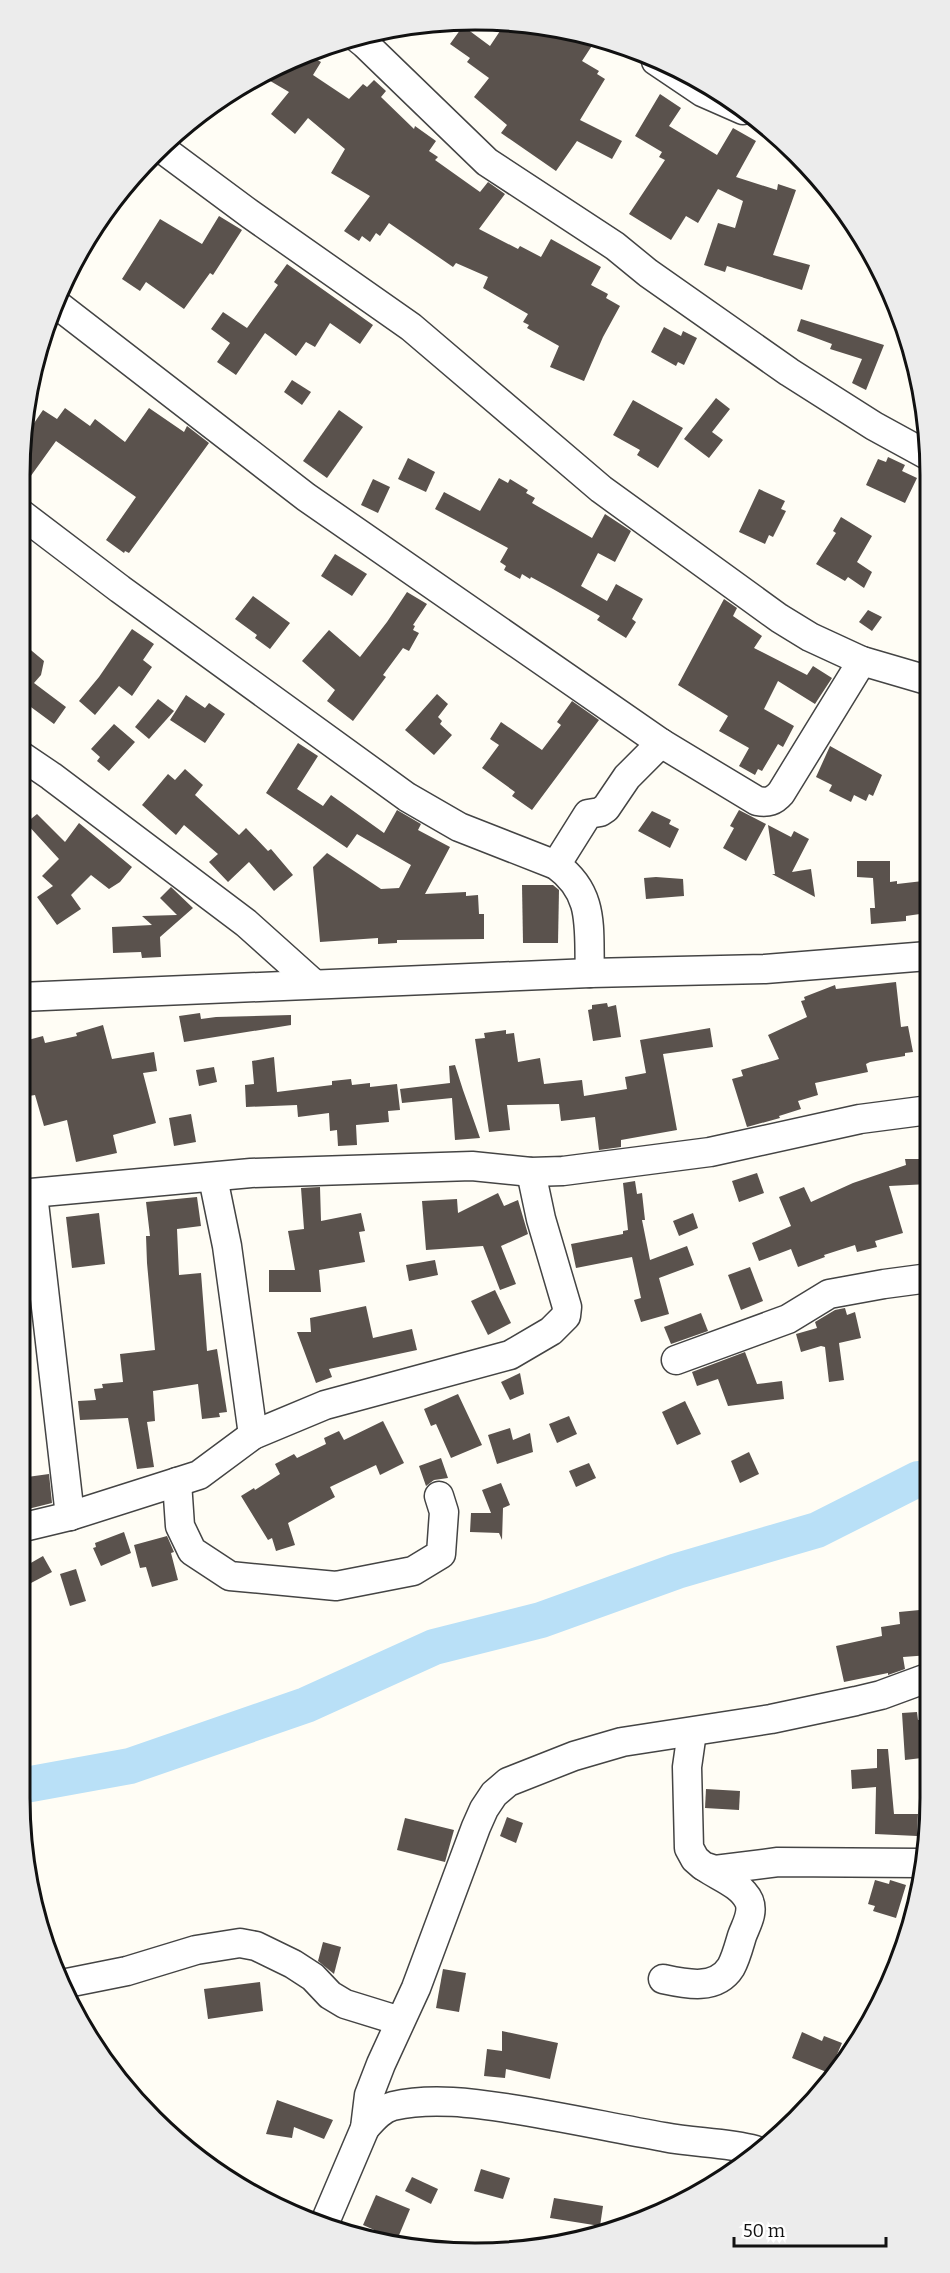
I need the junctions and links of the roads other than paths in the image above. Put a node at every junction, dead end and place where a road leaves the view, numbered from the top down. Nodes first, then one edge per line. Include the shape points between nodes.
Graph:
1 (369, 43) edge
2 (168, 153) edge
3 (63, 309) edge
4 (919, 451) edge
5 (30, 521) edge
6 (862, 661) junction
7 (920, 678) edge
8 (661, 743) junction
9 (30, 761) edge
10 (556, 866) junction
11 (920, 957) edge
12 (590, 973) junction
13 (314, 984) junction
14 (30, 997) edge
15 (920, 1111) edge
16 (531, 1172) junction
17 (213, 1178) junction
18 (30, 1194) edge
19 (30, 1223) edge
20 (920, 1279) edge
21 (676, 1360) dead end
22 (253, 1435) junction
23 (177, 1482) junction
24 (439, 1496) dead end
25 (70, 1516) junction
26 (30, 1526) edge
27 (920, 1681) edge
28 (692, 1732) junction
29 (915, 1863) edge
30 (703, 1866) junction
31 (663, 1979) dead end
32 (70, 1982) edge
33 (400, 2020) junction
34 (365, 2128) junction
35 (749, 2148) edge
36 (327, 2217) edge

1 - 4 street via 487,162 615,246 789,372
2 - 6 street via 411,327 602,489 779,618
3 - 8 street via 306,497
5 - 10 street via 407,797 459,827
6 - 7 street
6 - 8 street via 775,800 757,801
8 - 10 street via 627,777 606,808 588,814
9 - 13 street via 246,923
10 - 12 street via 570,875 585,900
11 - 12 street via 765,969
12 - 13 street
13 - 14 street
15 - 16 street via 860,1119 710,1152
16 - 17 street via 439,1166
16 - 22 street via 567,1307 560,1323 510,1355 325,1406
17 - 18 street
17 - 22 street
19 - 25 street
20 - 21 street via 829,1294 788,1319
22 - 23 street via 199,1475
23 - 24 street via 180,1526 192,1551 230,1576 336,1586 413,1571 441,1554 444,1512
23 - 25 street
25 - 26 street
27 - 28 street via 856,1701
28 - 30 street via 687,1767 689,1848
28 - 33 street via 622,1742 574,1756 508,1782 494,1794 476,1827
29 - 30 street via 778,1862 715,1870
30 - 31 street via 744,1893 751,1914 732,1966 715,1982 685,1984
32 - 33 street via 127,1971 196,1950 240,1943 256,1946 293,1964 345,2004
33 - 34 street via 369,2095
34 - 35 street via 392,2106 474,2103
34 - 36 street

